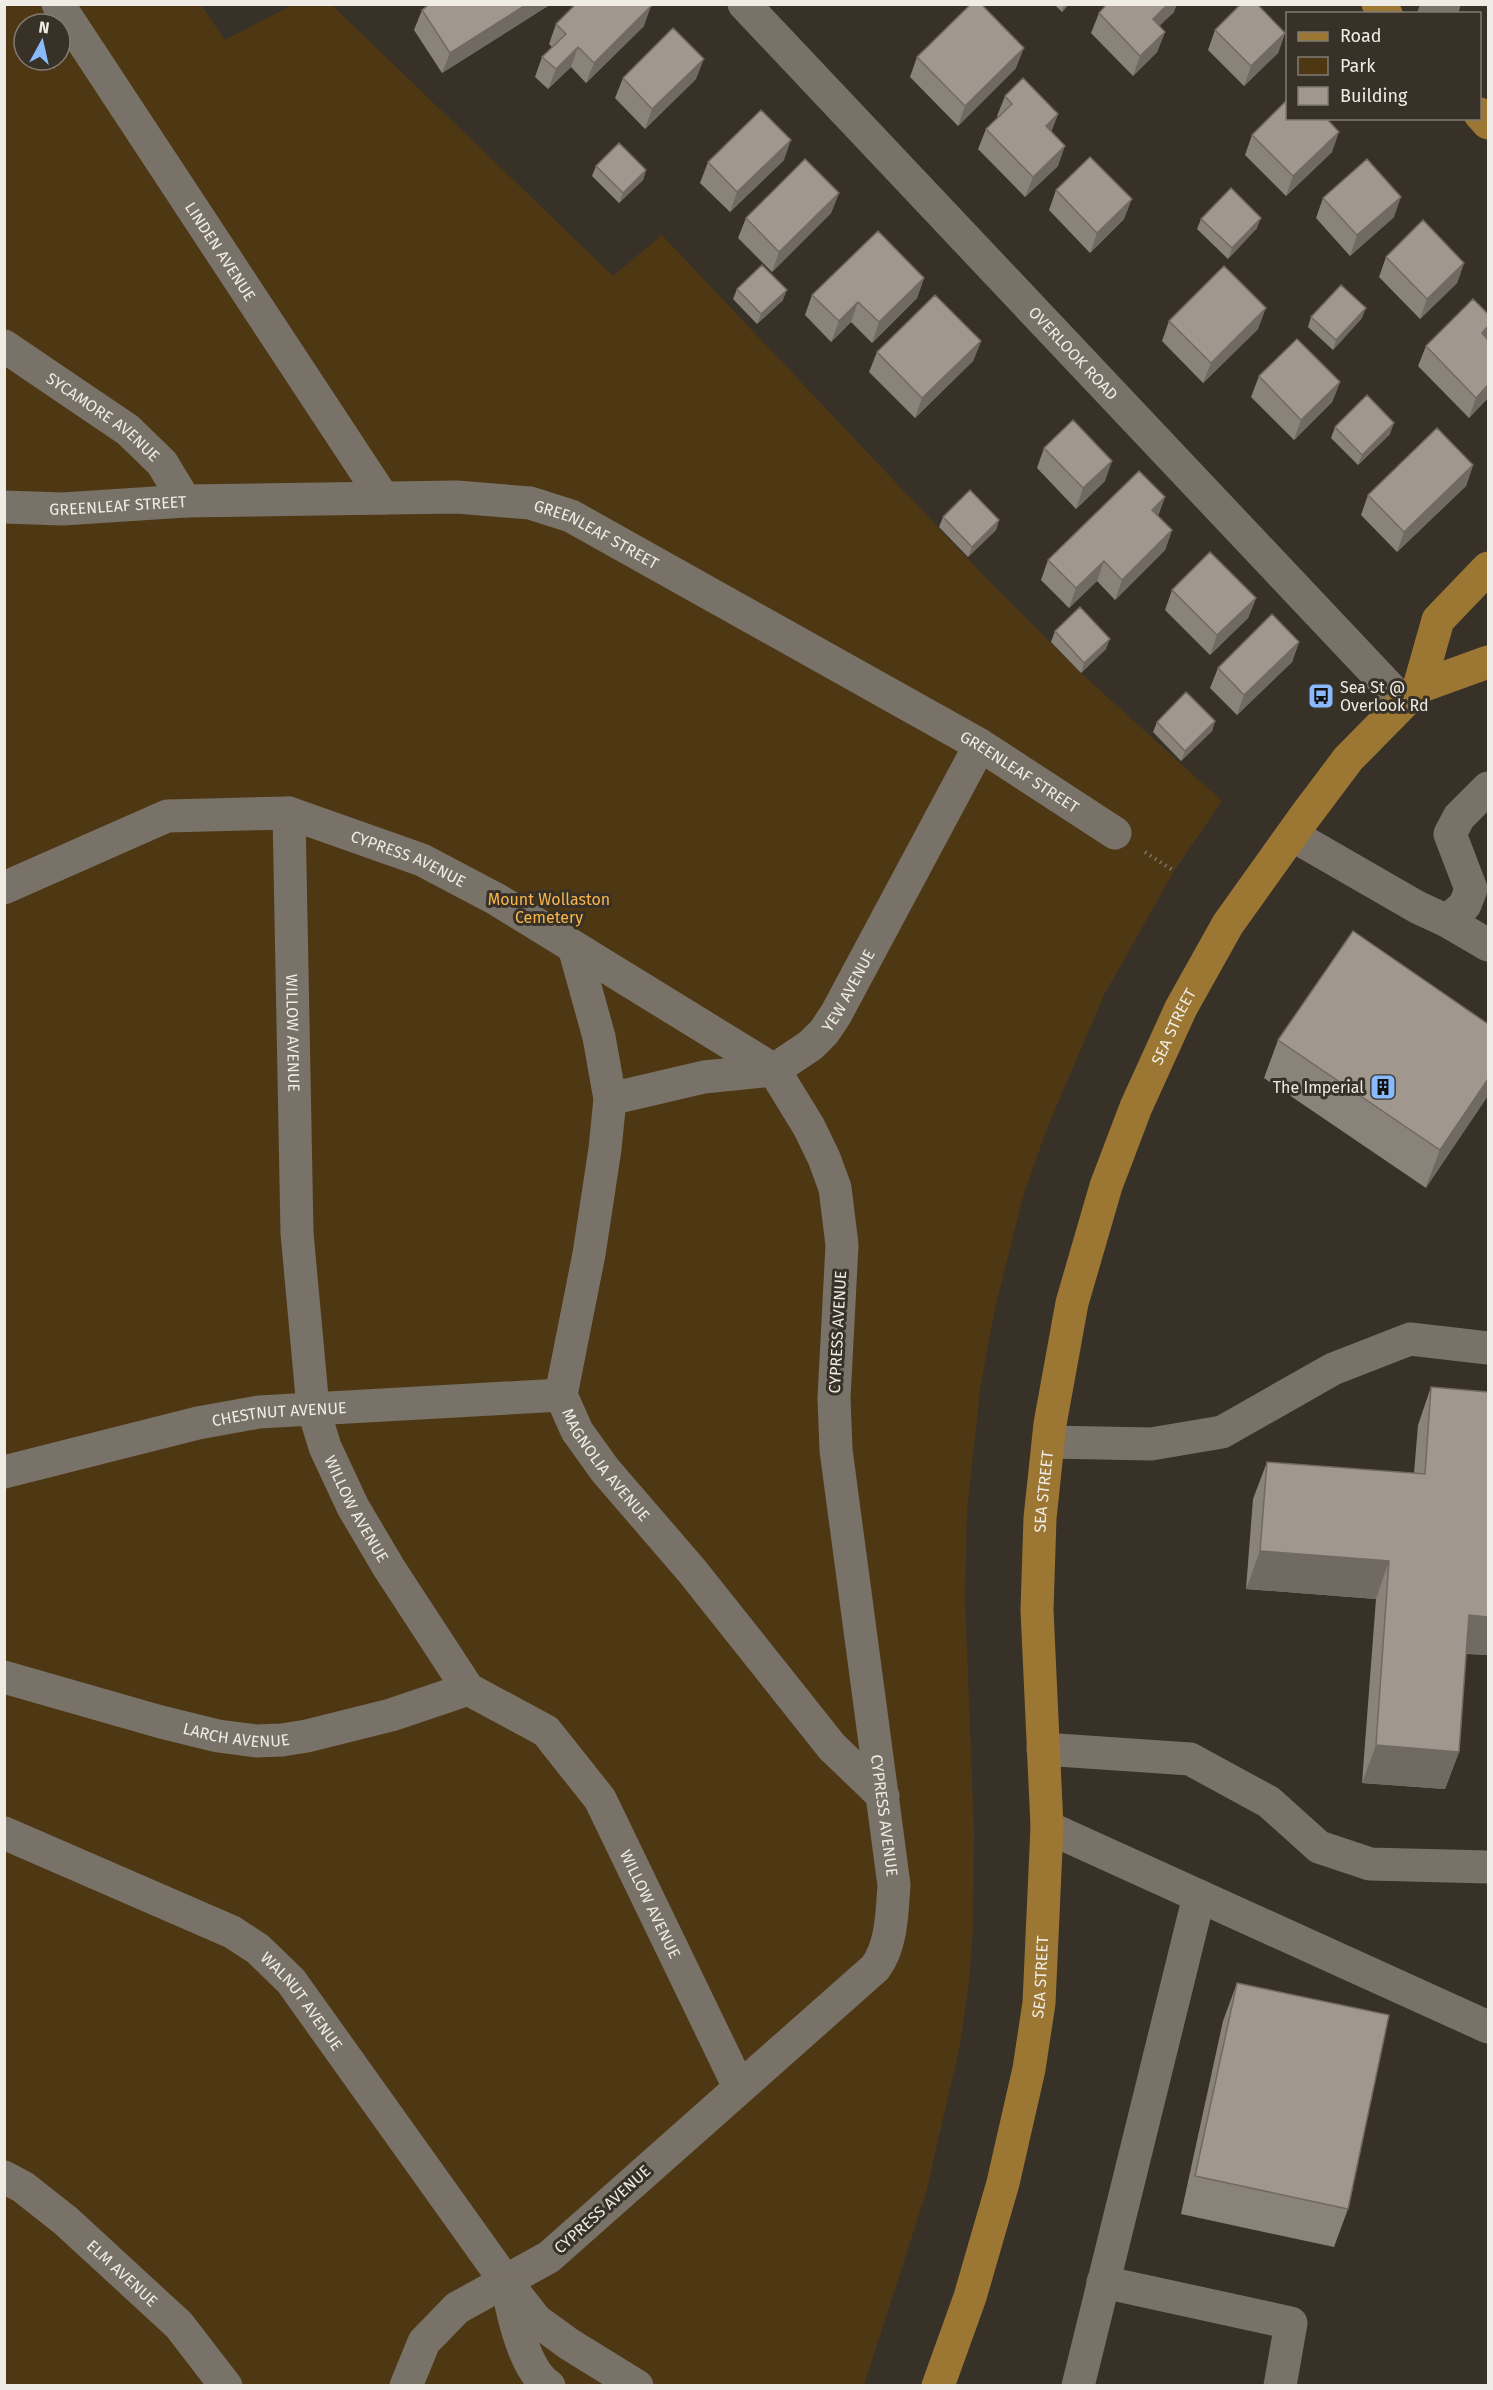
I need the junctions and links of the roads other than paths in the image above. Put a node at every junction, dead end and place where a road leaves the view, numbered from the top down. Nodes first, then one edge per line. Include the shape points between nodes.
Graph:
1 (58, 4) edge
2 (744, 4) edge
3 (4, 346) edge
4 (383, 498) junction
5 (185, 501) junction
6 (4, 507) edge
7 (1488, 567) edge
8 (1488, 662) edge
9 (1411, 694) junction
10 (980, 745) junction
11 (1488, 788) edge
12 (289, 813) junction
13 (1114, 833) dead end
14 (1292, 835) junction
15 (4, 888) edge
16 (1447, 921) junction
17 (1488, 945) edge
18 (574, 947) junction
19 (774, 1070) junction
20 (610, 1098) junction
21 (1488, 1348) edge
22 (561, 1395) junction
23 (313, 1408) junction
24 (1048, 1442) junction
25 (4, 1472) edge
26 (4, 1677) edge
27 (468, 1689) junction
28 (1043, 1749) junction
29 (883, 1796) junction
30 (1047, 1827) junction
31 (4, 1833) edge
32 (1488, 1868) edge
33 (1199, 1896) junction
34 (1488, 2027) edge
35 (739, 2087) junction
36 (4, 2177) edge
37 (506, 2282) junction
38 (1103, 2282) junction
39 (226, 2385) edge
40 (406, 2385) edge
41 (549, 2385) edge
42 (637, 2385) edge
43 (938, 2385) edge
44 (1078, 2385) edge
45 (1280, 2385) edge

1 - 4 street, LINDEN AVENUE
2 - 9 street, OVERLOOK ROAD
3 - 5 street, SYCAMORE AVENUE via 128,430 162,463
4 - 5 street, GREENLEAF STREET
4 - 10 street, GREENLEAF STREET via 457,497 530,503 571,516
5 - 6 street, GREENLEAF STREET via 63,509
7 - 9 main road, SEA STREET via 1438,620
8 - 9 main road, SEA STREET
9 - 14 main road, SEA STREET via 1348,759
10 - 13 street, GREENLEAF STREET
10 - 19 street, YEW AVENUE via 836,1014 811,1045
11 - 16 street via 1459,817 1450,834 1471,889 1465,905
12 - 15 street, CYPRESS AVENUE via 167,816
12 - 18 street, CYPRESS AVENUE via 422,860 496,898
12 - 23 street, WILLOW AVENUE via 297,1233
14 - 16 street
14 - 24 main road, SEA STREET via 1228,924 1181,1008 1136,1107 1106,1186 1072,1303
16 - 17 street
18 - 19 street, CYPRESS AVENUE
18 - 20 street, MAGNOLIA AVENUE via 599,1037
19 - 20 street, YEW AVENUE via 704,1077
19 - 29 street, CYPRESS AVENUE via 809,1127 835,1188 842,1245 834,1398 836,1450
20 - 22 street, MAGNOLIA AVENUE via 589,1254
21 - 24 street via 1410,1339 1333,1369 1222,1432 1151,1444
22 - 23 street, CHESTNUT AVENUE
22 - 29 street, MAGNOLIA AVENUE via 577,1431 605,1470 692,1571 832,1747
23 - 25 street, CHESTNUT AVENUE via 259,1412 198,1423
23 - 27 street, WILLOW AVENUE via 325,1448 353,1507
24 - 28 main road, SEA STREET via 1040,1518 1037,1610
26 - 27 street, LARCH AVENUE via 161,1722 256,1742 282,1740 391,1715
27 - 35 street, WILLOW AVENUE via 546,1731 600,1799
28 - 30 main road, SEA STREET
28 - 32 street via 1190,1759 1269,1802 1319,1848 1370,1864
29 - 35 street, CYPRESS AVENUE via 894,1885 892,1917 881,1960
30 - 33 street
30 - 43 main road, SEA STREET via 1041,1983 1029,2069 1003,2183 970,2297
31 - 37 street, WALNUT AVENUE via 232,1932 258,1949 291,1981
33 - 34 street
33 - 38 street
35 - 37 street, CYPRESS AVENUE via 549,2257
36 - 39 street, ELM AVENUE via 66,2221 179,2325
37 - 40 street, CYPRESS AVENUE via 458,2308 439,2325 424,2342
37 - 41 street, WALNUT AVENUE via 517,2334 541,2381
37 - 42 street, WALNUT AVENUE via 536,2320
38 - 44 street
38 - 45 street via 1291,2323

